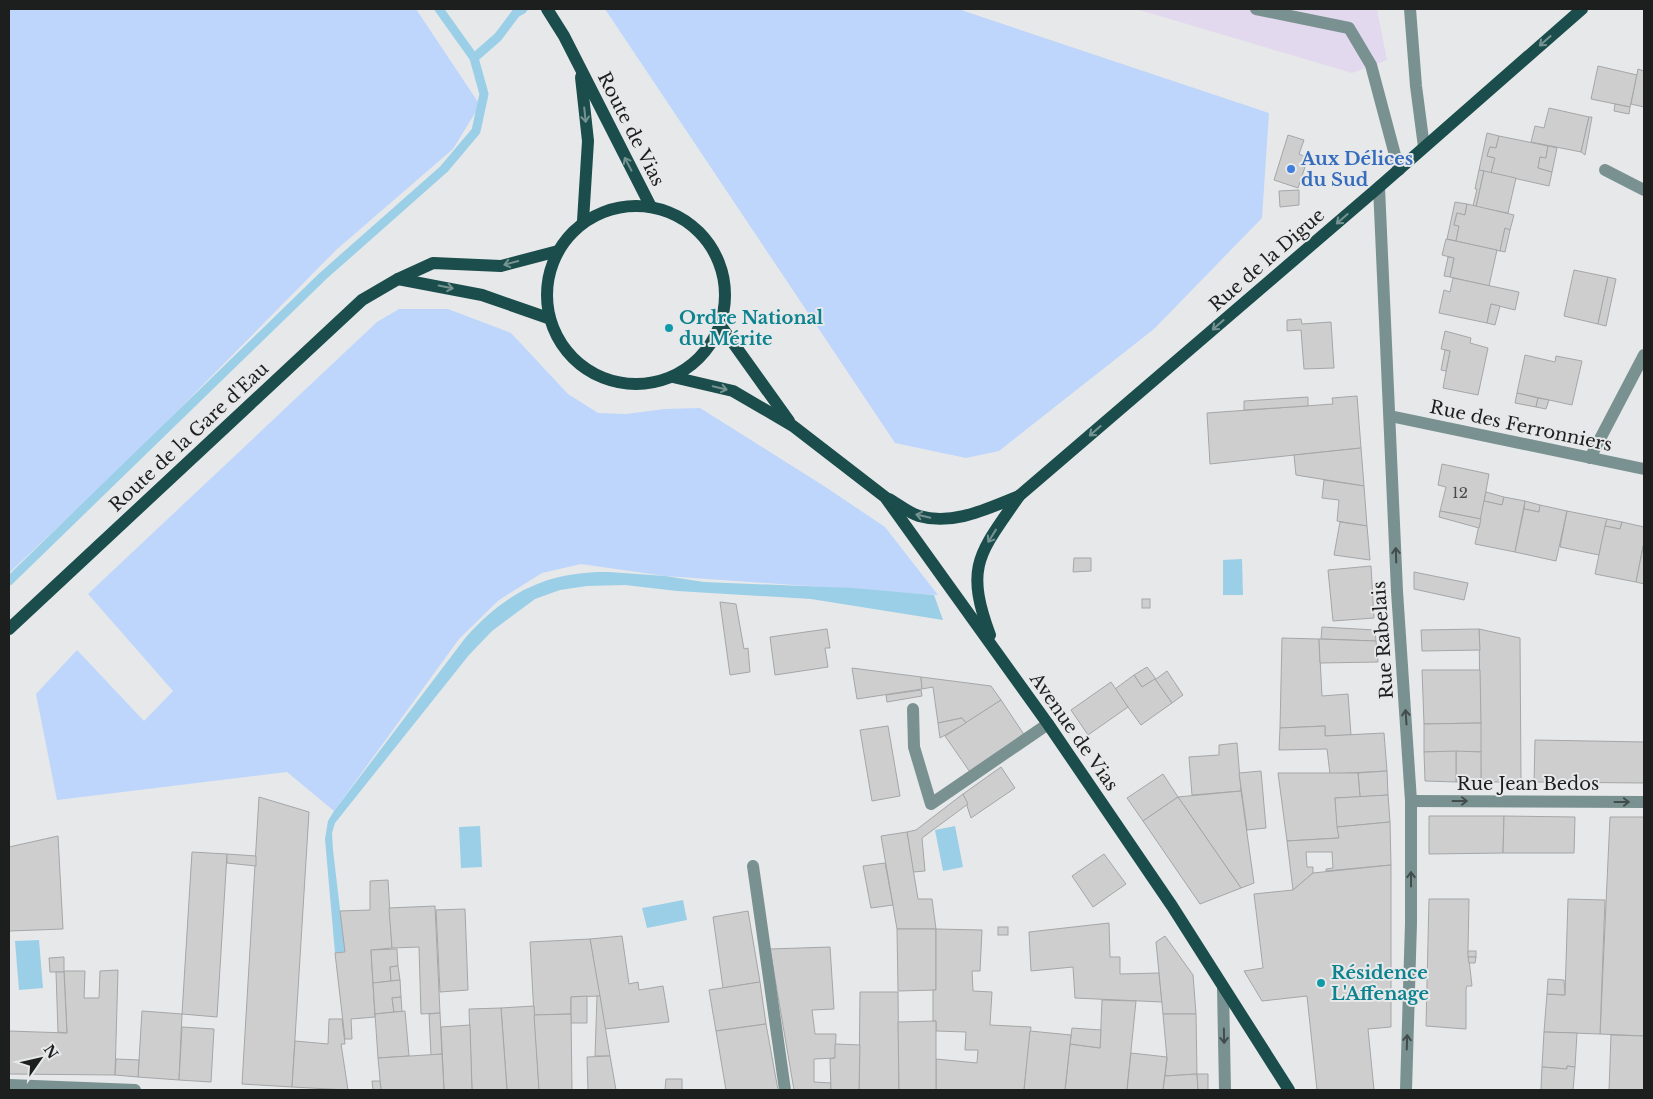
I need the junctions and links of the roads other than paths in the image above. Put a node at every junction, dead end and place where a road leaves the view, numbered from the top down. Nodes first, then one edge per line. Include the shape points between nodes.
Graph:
1 (548, 9) edge
2 (1256, 9) edge
3 (1410, 9) edge
4 (1582, 9) edge
5 (580, 67) junction
6 (1424, 147) junction
7 (1399, 170) junction
8 (1606, 170) dead end
9 (1378, 187) junction
10 (1644, 190) edge
11 (651, 207) junction
12 (583, 221) junction
13 (558, 251) junction
14 (398, 278) junction
15 (548, 318) junction
16 (721, 326) junction
17 (1644, 355) edge
18 (673, 376) junction
19 (1390, 416) junction
20 (793, 426) junction
21 (1590, 458) junction
22 (1644, 469) edge
23 (1020, 496) junction
24 (885, 497) junction
25 (9, 629) edge
26 (995, 651) junction
27 (913, 709) dead end
28 (1048, 724) junction
29 (1411, 801) junction
30 (1644, 802) edge
31 (753, 866) dead end
32 (1223, 988) junction
33 (9, 1085) edge
34 (135, 1090) edge
35 (785, 1090) edge
36 (1225, 1090) edge
37 (1289, 1090) edge
38 (1406, 1090) edge

1 - 5 main road, Route de Vias
2 - 7 street via 1349,28 1371,65
3 - 6 street
4 -> 6 main road, Rue de la Digue
11 -> 5 main road, Route de Vias
5 -> 12 main road, Route de Vias via 588,141
6 - 7 main road, Rue de la Digue
7 - 9 main road, Rue de la Digue
8 - 10 street
9 - 19 street, Rue Rabelais
9 -> 23 main road, Rue de la Digue
11 - 12 main road via 614,208
11 - 16 main road via 675,215 695,229 712,248 722,271 725,296
12 - 13 main road
13 -> 14 main road, Route de la Gare d'Eau via 501,266 433,263
13 - 15 main road via 550,269 547,288
14 -> 15 main road via 482,295
14 - 25 main road, Route de la Gare d'Eau via 362,300
15 - 18 main road via 562,346 593,374 632,384 653,383
16 - 18 main road via 703,354
16 - 20 main road, Avenue de Vias
17 - 21 street
18 -> 20 main road, Avenue de Vias via 733,391
19 - 21 street, Rue des Ferronniers
29 -> 19 street, Rue Rabelais via 1397,591
20 - 24 main road, Avenue de Vias
21 - 22 street, Rue des Ferronniers
23 -> 24 main road, Rue de la Digue via 966,517 938,519 918,516
23 -> 26 main road, Rue de la Digue via 980,558 976,577 979,604
24 - 26 main road, Avenue de Vias
26 - 28 main road, Avenue de Vias
27 - 28 street via 914,747 931,804
28 - 32 main road, Avenue de Vias via 1172,906
29 -> 30 street, Rue Jean Bedos
38 -> 29 street, Rue Rabelais
31 - 35 street
32 -> 36 street
32 - 37 main road, Avenue de Vias
33 - 34 street

